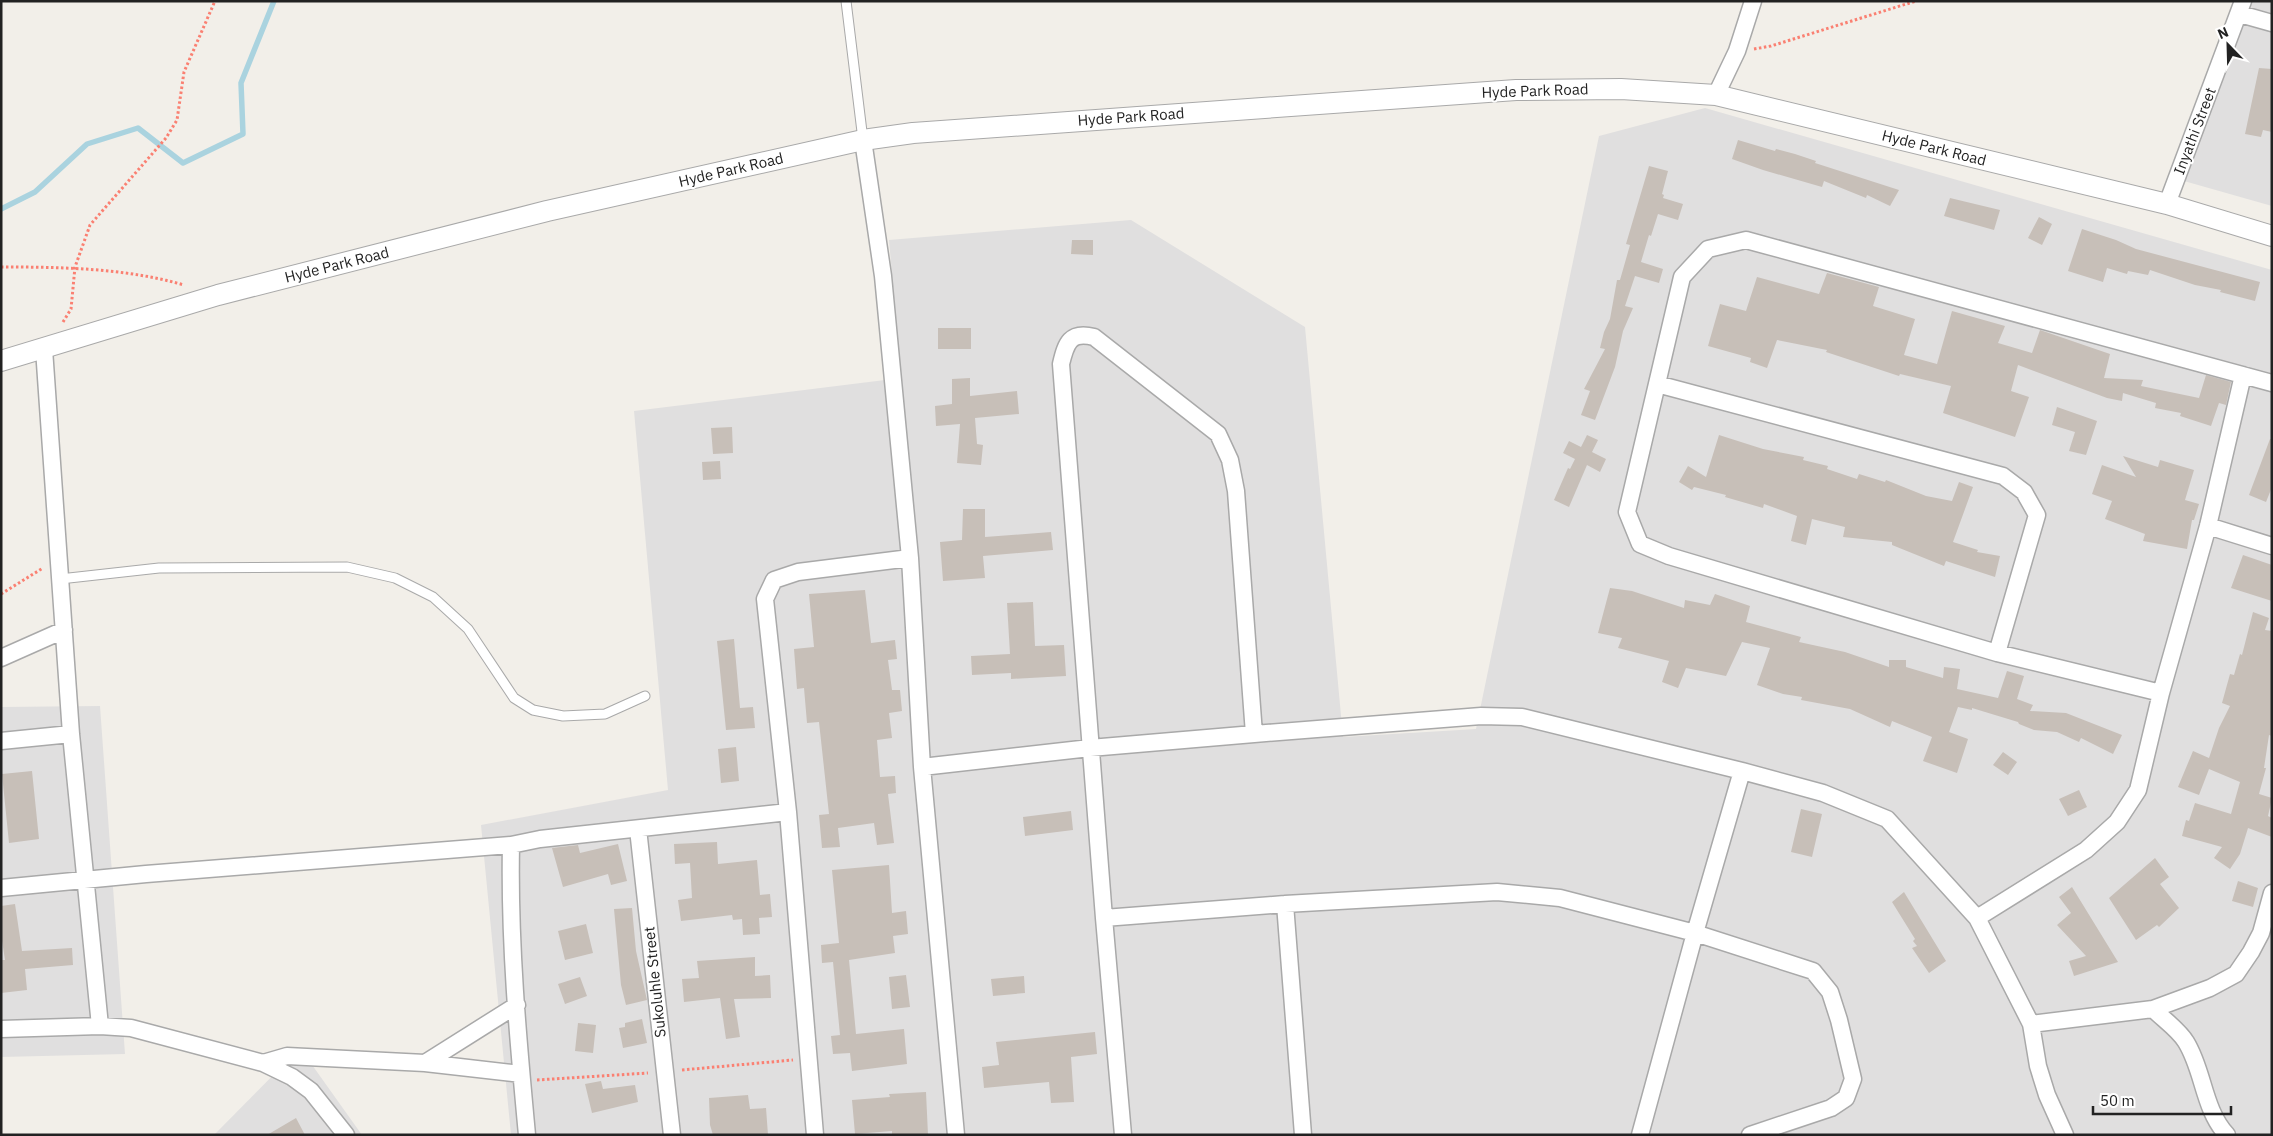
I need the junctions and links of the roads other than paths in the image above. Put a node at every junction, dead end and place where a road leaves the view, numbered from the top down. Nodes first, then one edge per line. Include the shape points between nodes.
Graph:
1 (846, 1) edge
2 (1753, 1) edge
3 (2241, 7) edge
4 (2272, 23) edge
5 (1716, 95) junction
6 (863, 140) junction
7 (2167, 204) junction
8 (2272, 236) edge
9 (44, 349) junction
10 (1, 361) edge
11 (2243, 375) junction
12 (2272, 383) edge
13 (1657, 384) junction
14 (2208, 526) junction
15 (2272, 546) edge
16 (910, 558) junction
17 (60, 579) junction
18 (64, 630) junction
19 (1997, 653) junction
20 (1, 658) edge
21 (2161, 693) junction
22 (645, 696) dead end
23 (71, 734) junction
24 (1254, 734) junction
25 (1, 741) edge
26 (1090, 748) junction
27 (922, 767) junction
28 (1742, 771) junction
29 (788, 812) junction
30 (638, 829) junction
31 (511, 845) junction
32 (85, 880) junction
33 (1, 888) edge
34 (2272, 893) edge
35 (1285, 904) junction
36 (1104, 918) junction
37 (1977, 918) junction
38 (1695, 933) junction
39 (517, 1005) junction
40 (2152, 1009) junction
41 (2031, 1024) junction
42 (100, 1026) junction
43 (1, 1029) edge
44 (263, 1063) junction
45 (425, 1063) junction
46 (521, 1074) junction
47 (346, 1135) edge
48 (527, 1135) edge
49 (672, 1135) edge
50 (815, 1135) edge
51 (956, 1135) edge
52 (1123, 1135) edge
53 (1303, 1135) edge
54 (1640, 1135) edge
55 (1750, 1135) edge
56 (2064, 1135) edge
57 (2226, 1135) edge

1 - 6 lane
2 - 5 street via 1737,51
3 - 4 street
3 - 7 street, Inyathi Street
5 - 6 street, Hyde Park Road via 1621,89 1516,90 913,133
5 - 7 street, Hyde Park Road
6 - 9 street, Hyde Park Road via 547,211 218,295
6 - 16 street via 883,276
7 - 8 street, Hyde Park Road
9 - 10 street, Hyde Park Road
9 - 17 street
11 - 12 street
11 - 13 street via 1746,240 1708,249 1682,277
11 - 14 street
13 - 19 street via 1627,512 1640,544 1669,556
13 - 19 street via 2003,476 2024,492 2036,515
14 - 15 street
14 - 21 street
16 - 27 street
16 - 29 street via 798,572 774,580 765,599
17 - 18 street
17 - 22 lane via 159,568 347,567 395,578 433,597 468,630 514,698 533,710 563,716 605,714
18 - 20 street
18 - 23 street
19 - 21 street
21 - 37 street via 2138,790 2117,822 2086,850
23 - 25 street
23 - 32 street
24 - 26 street
24 - 26 street via 1236,491 1230,460 1218,434 1094,337 1084,335 1073,337 1065,346 1060,364
24 - 28 street via 1481,716 1522,717
26 - 27 street
26 - 36 street
27 - 51 street
28 - 37 street via 1823,793 1887,819
28 - 38 street
29 - 30 street
29 - 50 street
30 - 31 street
30 - 49 street, Sukoluhle Street
31 - 32 street
31 - 39 street
32 - 33 street
32 - 42 street
34 - 40 street via 2261,933 2236,974 2210,988
35 - 36 street
35 - 38 street via 1497,892 1560,898
35 - 53 street
36 - 52 street
37 - 41 street
38 - 54 street
38 - 55 street via 1813,971 1830,992 1839,1020 1853,1079 1846,1098 1831,1108
39 - 45 street
39 - 46 street
40 - 41 street
40 - 57 street via 2185,1040 2208,1104
41 - 56 street via 2038,1066
42 - 43 street
42 - 44 street via 148,1032
44 - 45 street via 287,1056
44 - 47 street via 292,1077 311,1091
45 - 46 street
46 - 48 street

